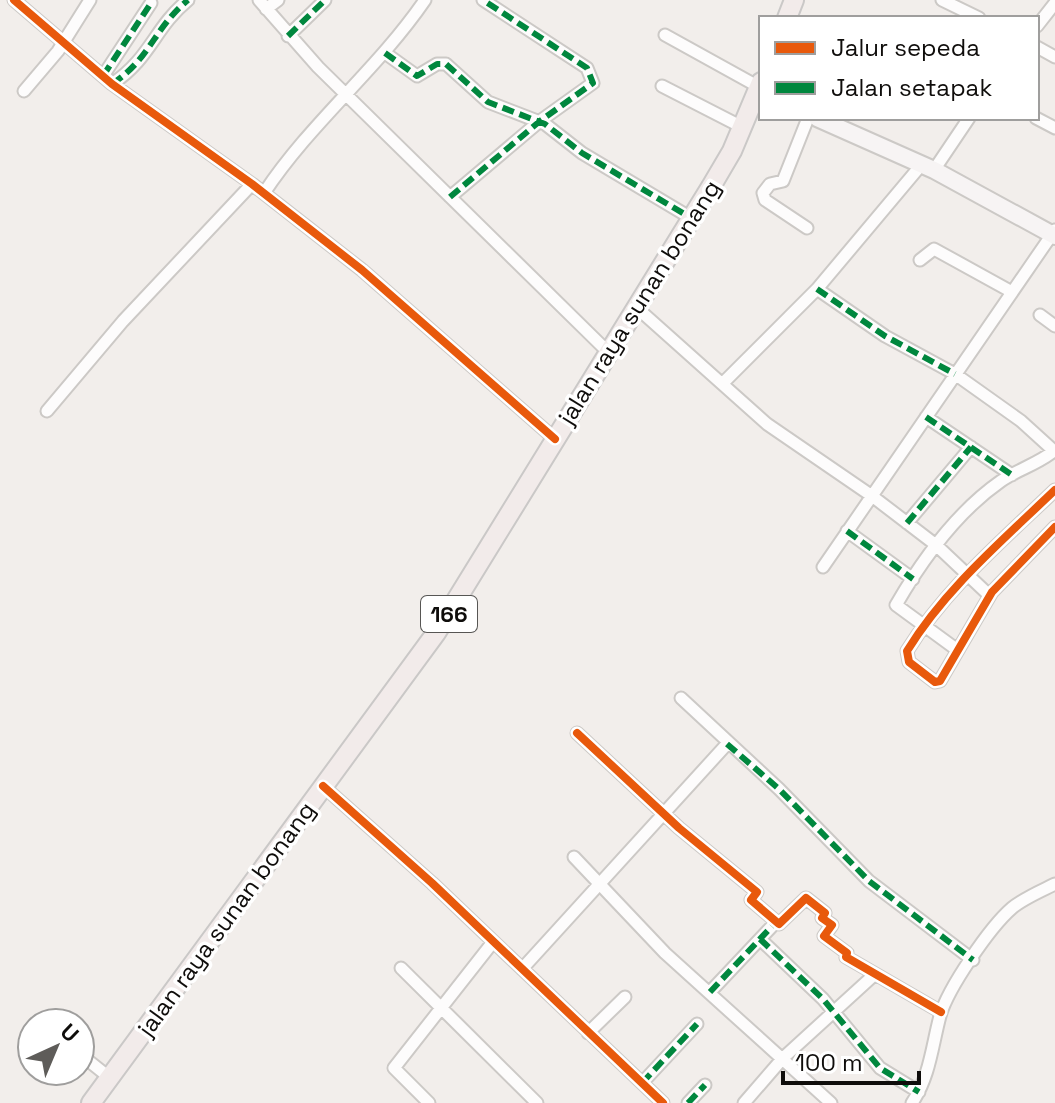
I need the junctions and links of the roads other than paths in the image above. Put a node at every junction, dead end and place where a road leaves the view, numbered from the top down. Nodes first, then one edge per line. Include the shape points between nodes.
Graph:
1 (14, 0) edge
2 (90, 0) edge
3 (188, 0) edge
4 (278, 0) edge
5 (325, 0) edge
6 (425, 0) edge
7 (483, 0) edge
8 (942, 0) edge
9 (149, 1) edge
10 (1055, 3) edge
11 (263, 4) edge
12 (975, 16) edge
13 (168, 17) junction
14 (1039, 23) edge
15 (665, 35) dead end
16 (288, 36) junction
17 (64, 42) junction
18 (385, 53) junction
19 (108, 80) junction
20 (662, 86) dead end
21 (759, 88) edge
22 (24, 91) dead end
23 (759, 91) edge
24 (344, 94) junction
25 (807, 120) edge
26 (967, 120) edge
27 (540, 121) junction
28 (845, 124) edge
29 (742, 127) junction
30 (928, 167) junction
31 (252, 184) junction
32 (264, 193) junction
33 (450, 197) junction
34 (691, 218) junction
35 (807, 228) dead end
36 (1054, 233) edge
37 (920, 260) dead end
38 (817, 289) junction
39 (1012, 292) junction
40 (636, 307) junction
41 (1040, 315) dead end
42 (1055, 326) edge
43 (607, 351) junction
44 (955, 374) junction
45 (723, 383) junction
46 (47, 411) dead end
47 (926, 417) junction
48 (555, 439) junction
49 (971, 447) junction
50 (1054, 450) edge
51 (1012, 475) junction
52 (1055, 490) edge
53 (872, 496) junction
54 (907, 523) junction
55 (1055, 527) edge
56 (847, 531) junction
57 (936, 545) junction
58 (823, 567) dead end
59 (967, 574) junction
60 (913, 579) junction
61 (989, 595) junction
62 (924, 627) junction
63 (956, 649) junction
64 (681, 698) dead end
65 (577, 733) dead end
66 (727, 744) junction
67 (323, 786) junction
68 (662, 813) junction
69 (574, 857) dead end
70 (1055, 884) edge
71 (600, 885) junction
72 (776, 922) junction
73 (760, 939) junction
74 (493, 942) junction
75 (973, 960) junction
76 (401, 968) dead end
77 (522, 969) junction
78 (874, 975) junction
79 (710, 992) junction
80 (625, 997) dead end
81 (441, 1006) junction
82 (941, 1012) junction
83 (835, 1013) junction
84 (697, 1024) dead end
85 (588, 1033) junction
86 (783, 1058) junction
87 (96, 1067) edge
88 (110, 1078) junction
89 (642, 1083) junction
90 (705, 1085) dead end
91 (915, 1098) edge
92 (91, 1103) edge
93 (429, 1103) edge
94 (537, 1103) edge
95 (663, 1103) edge
96 (688, 1103) edge
97 (744, 1103) edge
98 (831, 1103) edge

1 - 17 street
2 - 17 street
3 - 13 street
4 - 11 street
5 - 16 street
6 - 18 street
7 - 27 street via 592,75 591,87
8 - 12 street
9 - 13 street
9 - 19 street
10 - 14 street
11 - 16 street
13 - 19 street via 142,61
15 - 21 street
16 - 24 street
17 - 19 street
17 - 22 street
18 - 24 street
18 - 27 street via 417,76 446,64 488,102
19 - 31 street
20 - 29 street
23 - 29 main road, jalan raya sunan bonang / 166
24 - 32 street
24 - 33 street
25 - 35 street via 783,181 770,184 763,193 765,200
26 - 30 street
27 - 33 street
27 - 34 street via 582,153
28 - 30 street
29 - 34 main road, jalan raya sunan bonang / 166
30 - 36 street
30 - 38 street
31 - 32 street
31 - 46 street
32 - 48 street via 372,278
33 - 43 street
34 - 40 main road, jalan raya sunan bonang / 166
36 - 39 street
37 - 39 street via 934,249
38 - 44 street via 885,336
38 - 45 street
39 - 44 street
40 - 43 main road, jalan raya sunan bonang / 166
40 - 45 street
41 - 42 street
43 - 48 main road, jalan raya sunan bonang / 166
44 - 47 street
44 - 50 street
45 - 53 street via 767,424
47 - 49 street
47 - 53 street
48 - 67 main road, jalan raya sunan bonang / 166 via 443,623
49 - 51 street
49 - 54 street
50 - 51 street
51 - 57 street
52 - 59 street
53 - 54 street
53 - 56 street
54 - 57 street
55 - 61 street
56 - 58 street
56 - 60 street
57 - 59 street
57 - 60 street
59 - 61 street
59 - 62 street
60 - 62 street via 896,605
61 - 63 street
62 - 63 street
62 - 63 street via 906,654 931,680 940,681
64 - 66 street
65 - 68 street
66 - 68 street
66 - 75 street via 869,881
67 - 74 street
67 - 88 main road, jalan raya sunan bonang / 166
68 - 71 street
68 - 72 street via 757,892 751,900
69 - 71 street
70 - 75 street via 1009,910
71 - 77 street
71 - 79 street
72 - 73 street
72 - 78 street via 781,924 806,898 832,925 824,936
73 - 79 street
73 - 83 street
74 - 77 street
74 - 81 street
75 - 82 street
76 - 81 street
77 - 85 street
78 - 82 street
78 - 83 street
79 - 86 street
80 - 85 street
81 - 93 street via 393,1070
81 - 94 street
82 - 91 street via 935,1048
83 - 86 street
83 - 91 street via 880,1068
84 - 89 street
85 - 89 street
86 - 97 street
86 - 98 street
87 - 88 street
88 - 92 main road, jalan raya sunan bonang / 166
89 - 95 street
90 - 96 street

